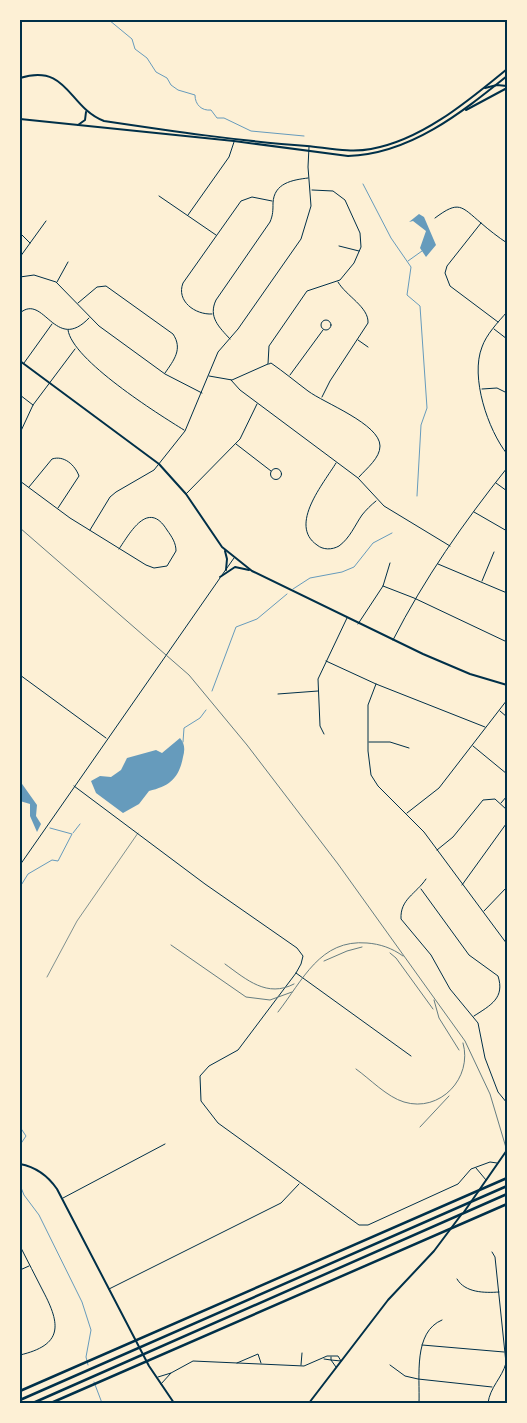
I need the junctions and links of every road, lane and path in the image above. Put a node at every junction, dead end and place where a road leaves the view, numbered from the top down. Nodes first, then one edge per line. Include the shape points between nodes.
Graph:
1 (507, 69) edge
2 (507, 76) edge
3 (20, 78) edge
4 (497, 84) junction
5 (507, 87) edge
6 (482, 90) junction
7 (85, 110) junction
8 (457, 115) junction
9 (20, 119) edge
10 (78, 125) junction
11 (234, 141) junction
12 (309, 146) junction
13 (309, 151) junction
14 (308, 178) junction
15 (311, 191) junction
16 (159, 196) dead end
17 (273, 201) junction
18 (188, 215) junction
19 (435, 218) dead end
20 (46, 221) dead end
21 (481, 223) junction
22 (20, 233) edge
23 (217, 235) junction
24 (507, 242) edge
25 (30, 243) junction
26 (339, 246) dead end
27 (359, 251) junction
28 (20, 257) edge
29 (68, 262) dead end
30 (20, 277) edge
31 (338, 281) junction
32 (56, 282) junction
33 (78, 304) junction
34 (507, 312) edge
35 (20, 313) edge
36 (212, 314) junction
37 (90, 317) junction
38 (498, 322) junction
39 (52, 324) junction
40 (494, 329) junction
41 (68, 330) junction
42 (323, 330) junction
43 (230, 339) junction
44 (507, 339) edge
45 (358, 340) junction
46 (368, 347) dead end
47 (75, 348) junction
48 (20, 361) edge
49 (23, 363) junction
50 (268, 364) junction
51 (165, 374) junction
52 (208, 376) junction
53 (290, 376) junction
54 (231, 380) junction
55 (50, 383) junction
56 (481, 390) junction
57 (202, 393) junction
58 (507, 393) edge
59 (20, 395) edge
60 (322, 398) junction
61 (258, 404) junction
62 (33, 405) junction
63 (185, 431) junction
64 (20, 433) edge
65 (235, 444) junction
66 (507, 454) edge
67 (337, 462) junction
68 (159, 464) junction
69 (507, 468) edge
70 (271, 471) junction
71 (358, 478) junction
72 (20, 481) edge
73 (496, 483) junction
74 (29, 488) junction
75 (507, 491) edge
76 (186, 494) junction
77 (377, 500) junction
78 (58, 509) junction
79 (474, 512) junction
80 (90, 530) junction
81 (507, 530) edge
82 (450, 546) junction
83 (222, 547) junction
84 (119, 549) junction
85 (494, 552) dead end
86 (234, 558) junction
87 (390, 563) dead end
88 (438, 564) junction
89 (226, 570) junction
90 (252, 571) junction
91 (220, 577) junction
92 (482, 582) junction
93 (383, 586) junction
94 (507, 593) edge
95 (414, 598) junction
96 (347, 618) junction
97 (358, 624) junction
98 (393, 640) junction
99 (507, 642) edge
100 (326, 661) junction
101 (20, 675) edge
102 (376, 684) junction
103 (507, 685) edge
104 (319, 691) junction
105 (278, 694) dead end
106 (507, 700) edge
107 (499, 711) junction
108 (507, 717) edge
109 (485, 727) junction
110 (324, 734) dead end
111 (107, 739) junction
112 (368, 742) junction
113 (472, 745) junction
114 (409, 748) dead end
115 (507, 774) edge
116 (74, 786) junction
117 (507, 796) edge
118 (501, 804) junction
119 (406, 813) junction
120 (507, 813) edge
121 (507, 818) edge
122 (138, 833) junction
123 (437, 851) junction
124 (20, 865) edge
125 (426, 879) dead end
126 (462, 885) junction
127 (507, 887) edge
128 (420, 888) junction
129 (484, 911) junction
130 (507, 944) edge
131 (296, 973) junction
132 (47, 977) dead end
133 (474, 1016) junction
134 (411, 1056) dead end
135 (507, 1103) edge
136 (165, 1144) dead end
137 (507, 1150) edge
138 (498, 1163) junction
139 (20, 1164) edge
140 (476, 1168) junction
141 (507, 1178) edge
142 (486, 1181) junction
143 (299, 1184) junction
144 (507, 1186) edge
145 (507, 1194) edge
146 (63, 1198) junction
147 (507, 1204) edge
148 (20, 1246) edge
149 (492, 1252) dead end
150 (30, 1266) junction
151 (20, 1270) edge
152 (457, 1279) dead end
153 (109, 1289) junction
154 (500, 1292) junction
155 (442, 1320) dead end
156 (422, 1345) junction
157 (505, 1352) junction
158 (302, 1353) dead end
159 (20, 1355) edge
160 (332, 1356) junction
161 (323, 1359) junction
162 (331, 1360) junction
163 (342, 1361) junction
164 (237, 1363) junction
165 (262, 1364) junction
166 (390, 1365) dead end
167 (300, 1366) junction
168 (336, 1368) junction
169 (170, 1373) junction
170 (156, 1378) junction
171 (420, 1379) junction
172 (161, 1385) junction
173 (493, 1387) junction
174 (20, 1391) edge
175 (20, 1400) edge
176 (32, 1403) edge
177 (51, 1403) edge
178 (174, 1403) edge
179 (309, 1403) edge
180 (418, 1403) edge
181 (488, 1403) edge

1 - 6 main road
2 - 4 main road
3 - 7 main road via 41,74 53,77 66,86
4 - 5 main road
4 - 6 main road
4 - 8 main road
5 - 8 main road
6 - 12 main road via 440,119 388,145 358,150
7 - 10 main road via 87,117
7 - 12 main road via 104,121
8 - 13 main road via 407,143 384,151 348,156
9 - 10 main road
10 - 11 main road
11 - 13 main road
11 - 18 street via 229,157
12 - 13 street
13 - 14 street
14 - 15 street
14 - 17 street via 285,183
15 - 27 street via 328,189 345,200 360,233
15 - 43 street via 310,212 301,239
16 - 18 street
17 - 23 street via 252,197 243,199
17 - 36 street via 270,222 216,300
18 - 23 street
19 - 21 street via 449,208 459,206 469,210
20 - 25 street
21 - 24 street
21 - 38 street via 445,273 450,286
22 - 25 street
23 - 36 street via 180,292 186,303 197,311
25 - 28 street
26 - 27 street
27 - 31 street via 354,263
29 - 32 street
30 - 32 street via 34,275
31 - 45 street via 345,293 367,313 367,326
31 - 50 street via 307,291 269,346
32 - 33 street
33 - 37 street
33 - 51 street via 97,287 106,286 173,334 178,341 178,349
34 - 38 street
35 - 39 street via 28,308 36,309
36 - 43 street
37 - 41 street via 81,326
37 - 51 street
38 - 40 street
39 - 41 street
39 - 49 street
40 - 44 street
40 - 56 street via 483,344 479,358
41 - 47 street
42 - 42 street via 330,328 328,320 320,324
42 - 53 street
43 - 52 street via 214,359
45 - 46 street
45 - 60 street
47 - 55 street
47 - 63 street via 104,374
48 - 49 main road
49 - 55 main road
50 - 53 street
50 - 54 street
51 - 57 street
52 - 54 street
52 - 57 street
53 - 60 street
54 - 61 street
55 - 62 street
55 - 68 main road
56 - 58 street via 497,388
56 - 66 street via 492,432
57 - 63 street
59 - 62 street
60 - 71 street via 379,438 377,457
61 - 65 street
61 - 67 street
62 - 64 street
63 - 68 street
65 - 70 street
65 - 76 street
67 - 71 street
67 - 77 street via 306,518 308,534 316,545 330,549 340,545
68 - 76 main road
68 - 80 street via 146,476 116,492
69 - 73 street
70 - 70 street via 272,478 280,478 279,470
71 - 77 street
72 - 74 street
73 - 75 street
73 - 79 street
74 - 78 street
74 - 78 street via 52,459 61,458 73,465 78,480
76 - 83 main road
77 - 82 street
78 - 80 street
79 - 81 street
79 - 82 street
80 - 84 street
82 - 88 street
83 - 86 main road
83 - 89 main road via 227,556
84 - 84 street via 134,526 151,518 165,526 176,551 167,566 154,568
85 - 92 street
86 - 89 street
86 - 90 main road
87 - 93 street
88 - 92 street
88 - 95 street
89 - 91 street
90 - 91 main road via 235,567
90 - 96 main road
91 - 111 street
92 - 94 street
93 - 95 street
93 - 97 street
95 - 98 street
95 - 99 street
96 - 97 main road
96 - 100 street
97 - 98 main road
98 - 103 main road via 470,674
100 - 102 street
100 - 104 street via 318,679
101 - 111 street
102 - 109 street
102 - 112 street via 368,704
104 - 105 street
104 - 110 street via 320,726
106 - 107 street
107 - 108 street
107 - 109 street
109 - 113 street
111 - 116 street
112 - 114 street via 390,742
112 - 119 street via 369,770 374,780
113 - 115 street
113 - 119 street via 439,788
116 - 122 street
116 - 124 street
117 - 118 street
118 - 120 street
118 - 123 street via 495,799 483,800
119 - 123 street
121 - 126 street via 506,824
122 - 131 street via 297,948 303,956
122 - 132 lane via 77,920
123 - 126 street
125 - 128 street
126 - 129 street
127 - 129 street
128 - 133 street via 402,906 401,919
128 - 133 street via 469,955 498,976 501,991 498,998
129 - 130 street
131 - 134 street
131 - 143 street via 238,1050 204,1071 199,1082 201,1101 211,1117
133 - 135 street via 482,1031 485,1058 498,1092
136 - 146 street
137 - 138 main road
138 - 140 street via 490,1162
138 - 142 main road
139 - 146 main road via 46,1175
140 - 142 street
140 - 143 street via 468,1170 458,1184 364,1226 354,1224
141 - 174 highway
142 - 163 main road via 440,1243 400,1286
143 - 153 street via 281,1203
144 - 175 highway
145 - 176 highway
146 - 153 main road
147 - 177 highway
148 - 150 street
149 - 154 street
150 - 151 street
150 - 159 street via 54,1311 56,1330 42,1349
152 - 154 street via 479,1293
153 - 170 main road
154 - 157 street
155 - 156 street via 425,1333
156 - 157 street
156 - 171 street
157 - 173 street via 504,1371
158 - 167 street
160 - 161 street
160 - 162 street
160 - 163 street via 338,1356
161 - 162 street
161 - 167 street
162 - 163 street
162 - 168 street
163 - 168 main road
164 - 165 street
164 - 165 street via 258,1354
164 - 169 street via 193,1361
165 - 167 street
166 - 171 street via 405,1376
168 - 179 main road
169 - 170 street
169 - 172 street
170 - 172 main road
171 - 173 street
171 - 180 street
172 - 178 main road
173 - 181 street

